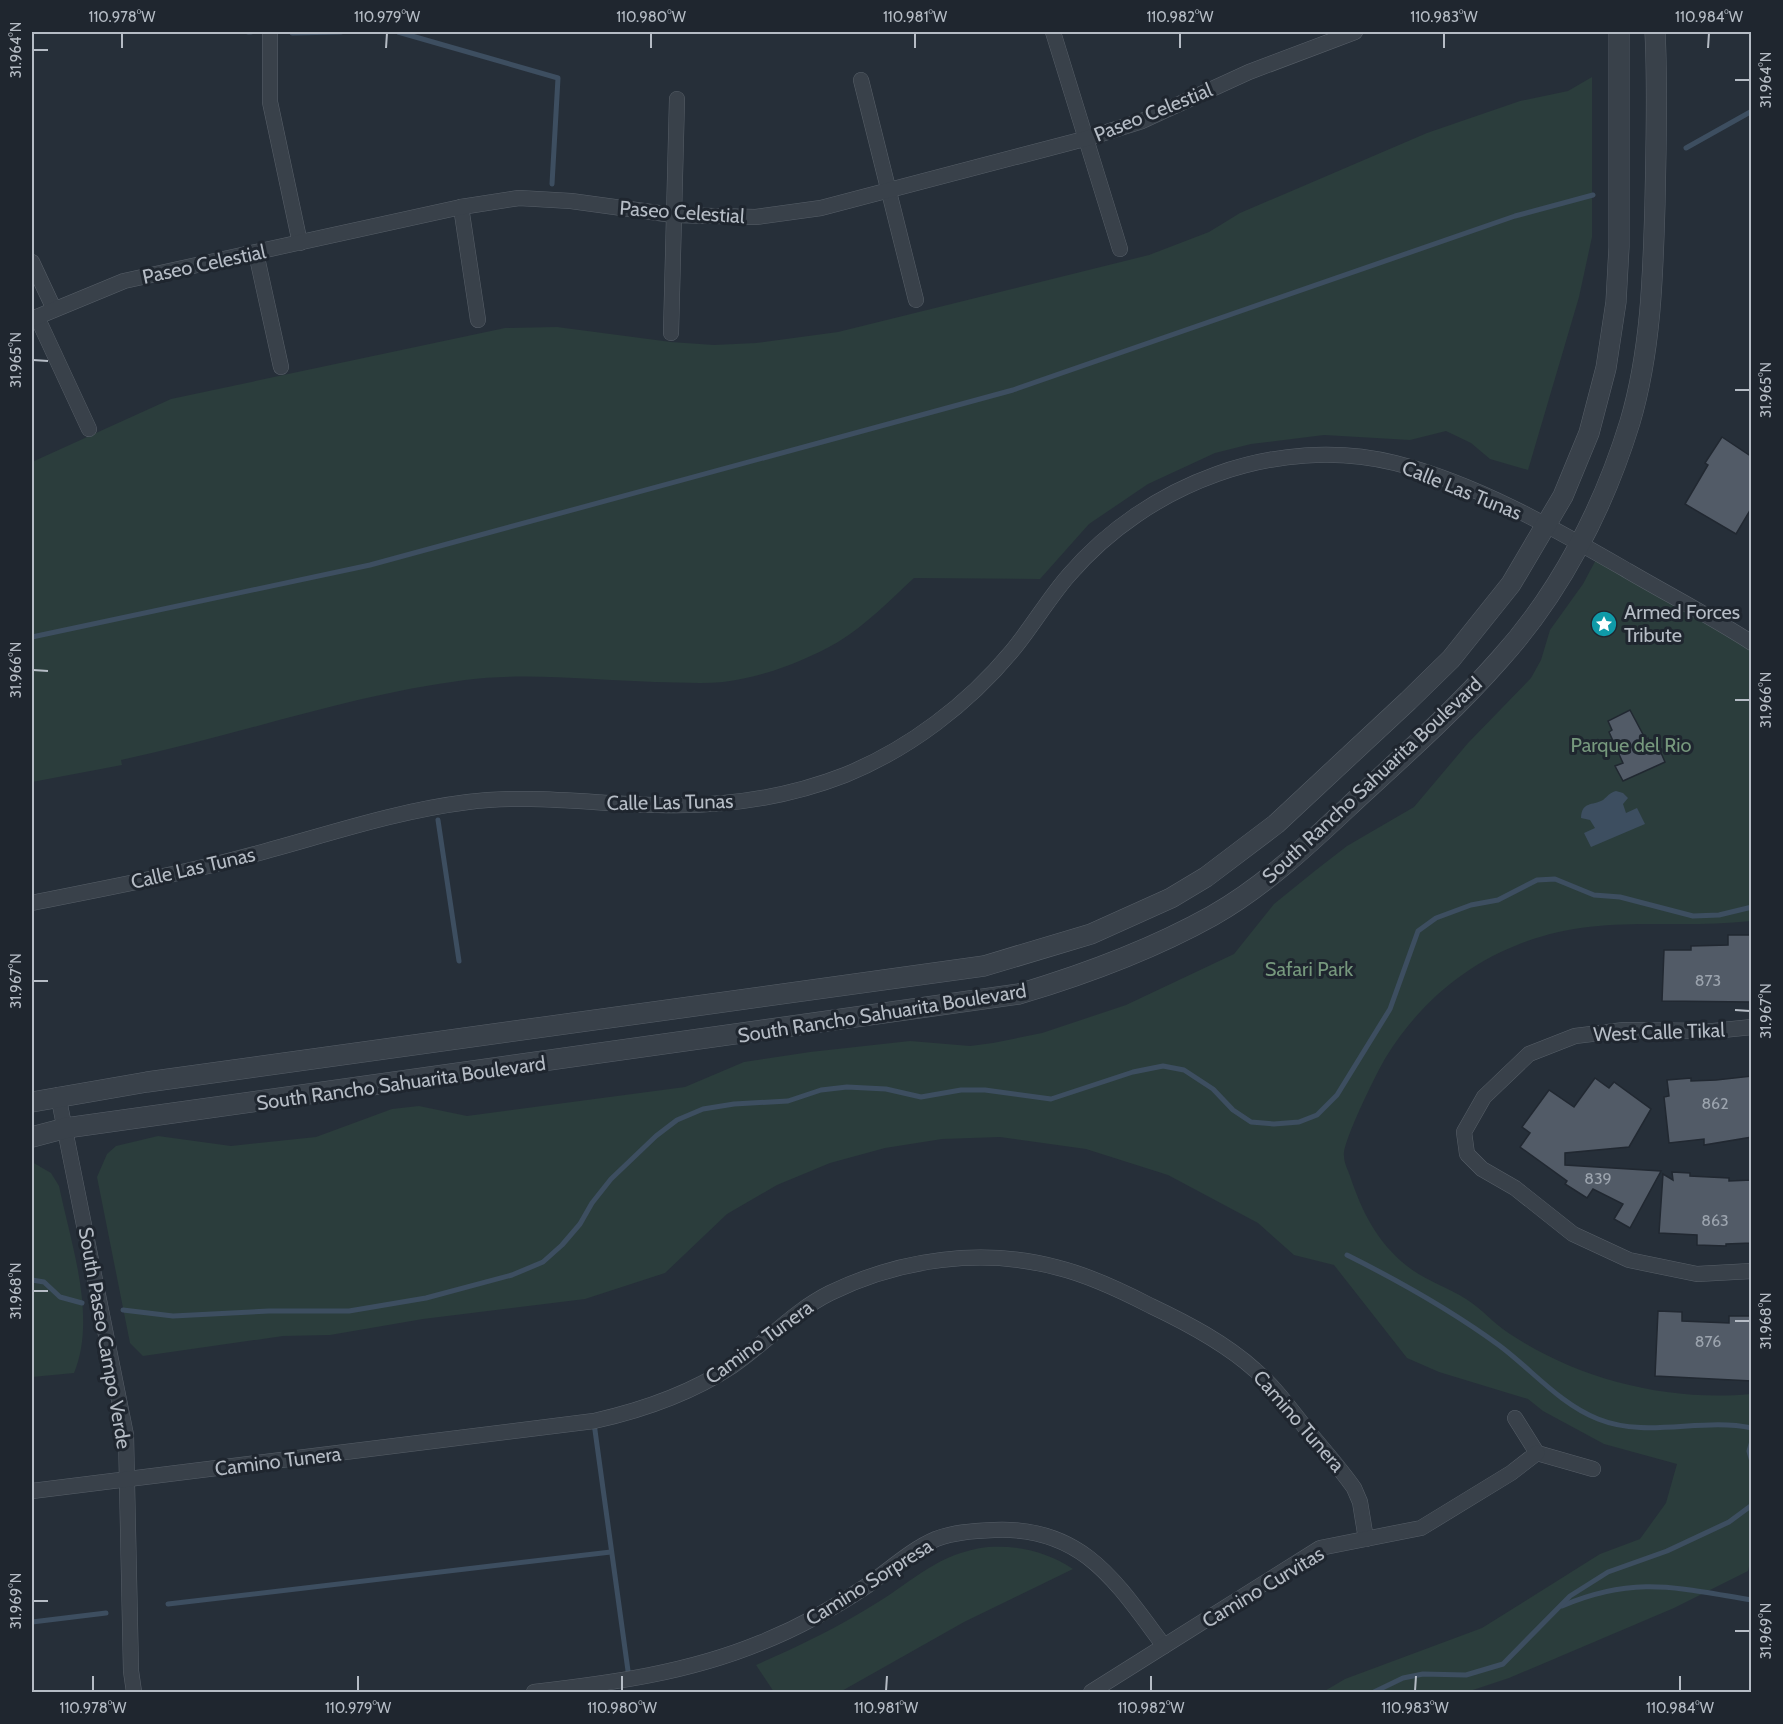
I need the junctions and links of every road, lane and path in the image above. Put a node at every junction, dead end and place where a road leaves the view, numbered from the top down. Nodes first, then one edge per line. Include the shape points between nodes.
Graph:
1 (270, 32) edge
2 (1053, 32) edge
3 (1355, 32) edge
4 (1619, 32) edge
5 (1655, 32) edge
6 (861, 80) dead end
7 (677, 99) dead end
8 (1088, 138) junction
9 (889, 190) junction
10 (461, 207) junction
11 (673, 215) junction
12 (300, 243) junction
13 (1120, 249) dead end
14 (256, 252) junction
15 (32, 262) edge
16 (916, 300) dead end
17 (54, 309) junction
18 (34, 318) edge
19 (478, 320) dead end
20 (671, 333) dead end
21 (280, 367) dead end
22 (88, 429) dead end
23 (1547, 525) junction
24 (1580, 543) junction
25 (1752, 643) edge
26 (32, 903) edge
27 (1752, 1027) edge
28 (58, 1095) junction
29 (32, 1101) edge
30 (66, 1128) junction
31 (32, 1137) edge
32 (1752, 1271) edge
33 (1515, 1418) dead end
34 (1537, 1453) junction
35 (1593, 1469) dead end
36 (127, 1480) junction
37 (32, 1491) edge
38 (1366, 1539) junction
39 (1164, 1646) junction
40 (618, 1687) edge
41 (134, 1692) edge
42 (534, 1692) edge
43 (1092, 1692) edge

1 - 12 street via 270,102
2 - 8 street
3 - 8 street, Paseo Celestial via 1249,72 1142,121
4 - 23 street, South Rancho Sahuarita Boulevard via 1619,247 1612,334 1588,433
5 - 24 street, South Rancho Sahuarita Boulevard via 1655,200 1648,337 1630,421 1603,499
6 - 9 street
7 - 11 street
8 - 9 street, Paseo Celestial
8 - 13 street
9 - 11 street, Paseo Celestial via 821,208 756,218
9 - 16 street
10 - 11 street, Paseo Celestial via 519,198
10 - 12 street, Paseo Celestial
10 - 19 street
11 - 20 street
12 - 14 street, Paseo Celestial
14 - 17 street, Paseo Celestial via 124,281
14 - 21 street
15 - 17 street
17 - 18 street, Paseo Celestial
18 - 22 street
23 - 24 street, Calle Las Tunas
23 - 26 street, Calle Las Tunas via 1438,476 1391,462 1313,456 1232,469 1158,499 1126,521 1070,573 1015,648 970,696 910,741 846,774 783,794 694,806 509,798 434,807 136,883
23 - 28 street, South Rancho Sahuarita Boulevard via 1511,584 1451,659 1276,824 1197,883 1091,934 1018,957 944,974
24 - 25 street, Calle Las Tunas
24 - 30 street, South Rancho Sahuarita Boulevard via 1542,605 1503,657 1307,845 1215,915 1083,975 982,1001
27 - 32 street, West Calle Tikal via 1713,1031 1624,1030 1575,1036 1529,1054 1484,1098 1464,1132 1467,1154 1482,1169 1515,1188 1573,1234 1640,1263 1697,1274
28 - 29 street, South Rancho Sahuarita Boulevard
28 - 30 street, South Paseo Campo Verde
30 - 31 street, South Rancho Sahuarita Boulevard
30 - 36 street, South Paseo Campo Verde via 118,1387 126,1434
33 - 34 street
34 - 35 street
34 - 38 street, Camino Curvitas via 1421,1528
36 - 37 street, Camino Tunera
36 - 38 street, Camino Tunera via 621,1415 705,1382 804,1308 841,1289 901,1267 966,1257 997,1258 1059,1268 1108,1286 1172,1316 1255,1369 1354,1488
36 - 41 street, South Paseo Campo Verde
38 - 39 street, Camino Curvitas via 1320,1548
39 - 40 street, Camino Sorpresa via 1115,1581 1084,1554 1042,1534 1022,1530 973,1531 935,1539 815,1618 760,1643 703,1664
39 - 43 street, Camino Curvitas
40 - 42 street, Camino Sorpresa

